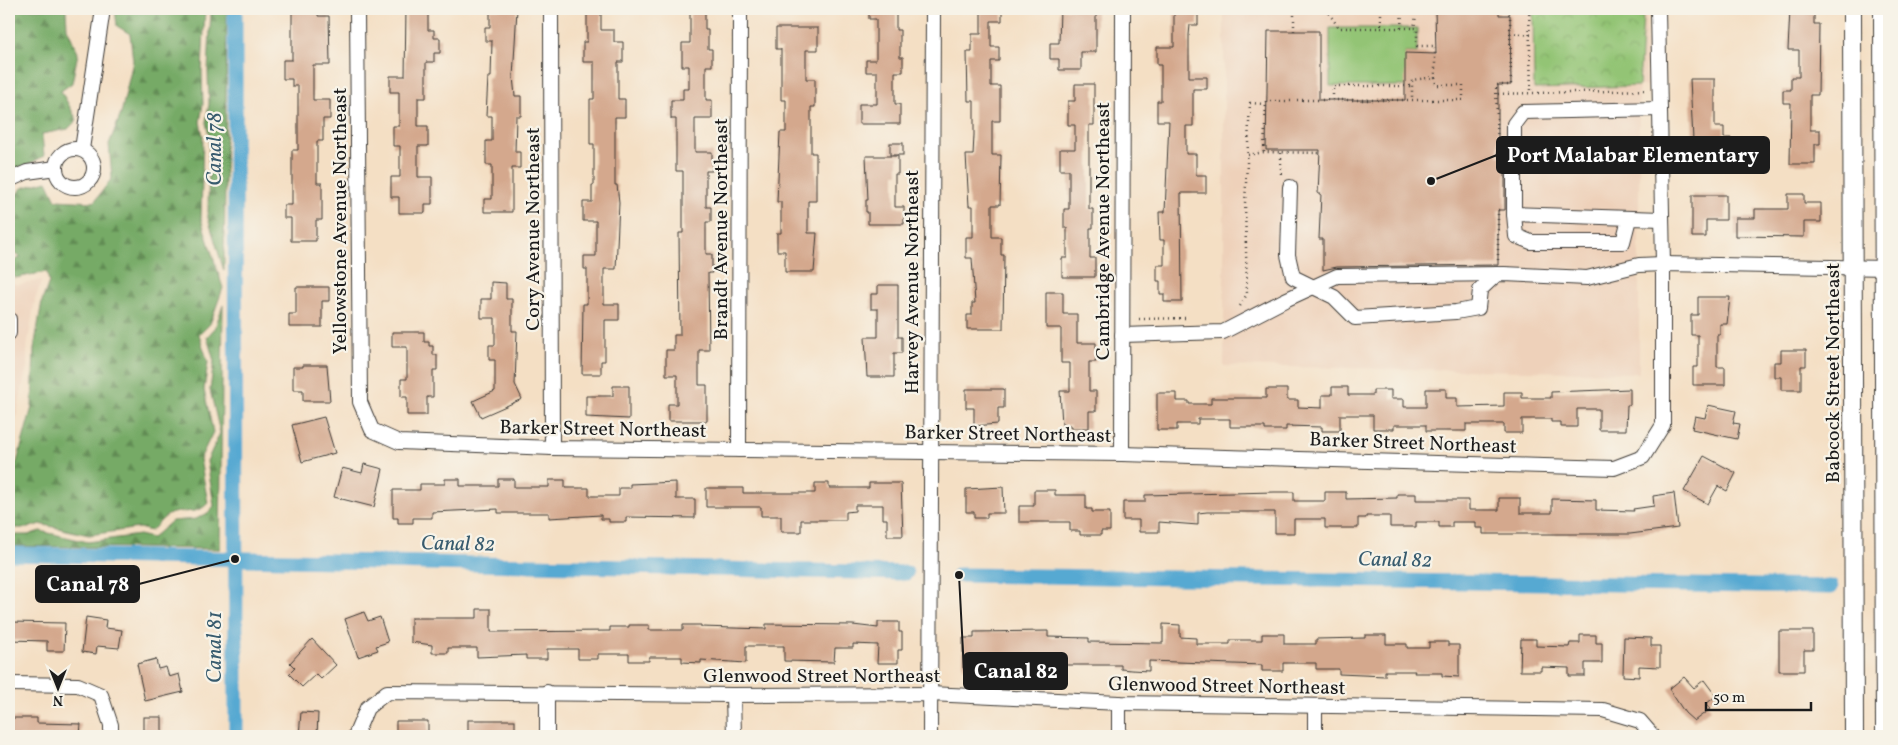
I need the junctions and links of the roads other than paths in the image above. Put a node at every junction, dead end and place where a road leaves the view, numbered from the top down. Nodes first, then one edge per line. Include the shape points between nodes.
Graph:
1 (103, 9) edge
2 (357, 9) edge
3 (551, 9) edge
4 (740, 9) edge
5 (933, 9) edge
6 (1123, 9) edge
7 (1658, 9) edge
8 (1852, 9) edge
9 (1883, 9) edge
10 (1660, 109) junction
11 (82, 149) junction
12 (56, 168) junction
13 (9, 180) edge
14 (1290, 189) road end
15 (1514, 214) junction
16 (1629, 219) junction
17 (1662, 219) junction
18 (1663, 264) junction
19 (1853, 267) junction
20 (1886, 268) edge
21 (1497, 274) junction
22 (1312, 288) junction
23 (9, 319) edge
24 (9, 333) edge
25 (1122, 335) junction
26 (372, 430) joint
27 (552, 448) junction
28 (739, 450) junction
29 (929, 452) junction
30 (1122, 454) junction
31 (9, 684) edge
32 (547, 692) junction
33 (930, 694) junction
34 (733, 695) junction
35 (1119, 703) junction
36 (1315, 706) junction
37 (111, 736) edge
38 (355, 736) edge
39 (547, 736) edge
40 (734, 736) edge
41 (930, 736) edge
42 (1119, 736) edge
43 (1315, 736) edge
44 (1653, 736) edge
45 (1854, 736) edge
46 (1885, 736) edge

1 - 11 street
2 - 26 street, Yellowstone Avenue Northeast via 360,402
3 - 27 street, Cory Avenue Northeast
4 - 28 street, Brandt Avenue Northeast
5 - 29 street, Harvey Avenue Northeast
6 - 25 street, Cambridge Avenue Northeast
7 - 10 street
8 - 19 main road, Babcock Street Northeast
9 - 20 main road
10 - 15 street via 1523,112 1514,124
10 - 17 street
11 - 12 street via 64,152 59,156
11 - 12 street via 88,152 94,163 95,170 89,182 71,187 60,180
12 - 13 street via 27,172
14 - 22 street via 1288,255 1293,278
15 - 16 street
15 - 16 street via 1516,236 1531,242 1623,242
16 - 17 street
17 - 18 street
18 - 19 street
18 - 21 street via 1639,265 1587,278
18 - 30 street, Barker Street Northeast via 1663,425 1643,457 1614,468
19 - 20 street
19 - 45 main road, Babcock Street Northeast
20 - 46 main road
21 - 22 street via 1337,276
21 - 22 street via 1480,290 1478,308 1456,312 1355,318 1334,297
22 - 25 street via 1223,332
23 - 24 street
25 - 30 street, Cambridge Avenue Northeast
26 - 27 street, Barker Street Northeast via 399,442
27 - 28 street, Barker Street Northeast
28 - 29 street, Barker Street Northeast
29 - 30 street, Barker Street Northeast
29 - 33 street, Harvey Avenue Northeast
31 - 37 street via 78,685 101,695 111,725
32 - 34 street, Glenwood Street Northeast
32 - 38 street, Glenwood Street Northeast via 387,692 366,708
32 - 39 street
33 - 34 street, Glenwood Street Northeast
33 - 35 street, Glenwood Street Northeast
33 - 41 street, Harvey Avenue Northeast
34 - 40 street
35 - 36 street, Glenwood Street Northeast
35 - 42 street
36 - 43 street
36 - 44 street, Glenwood Street Northeast via 1603,710 1640,722

